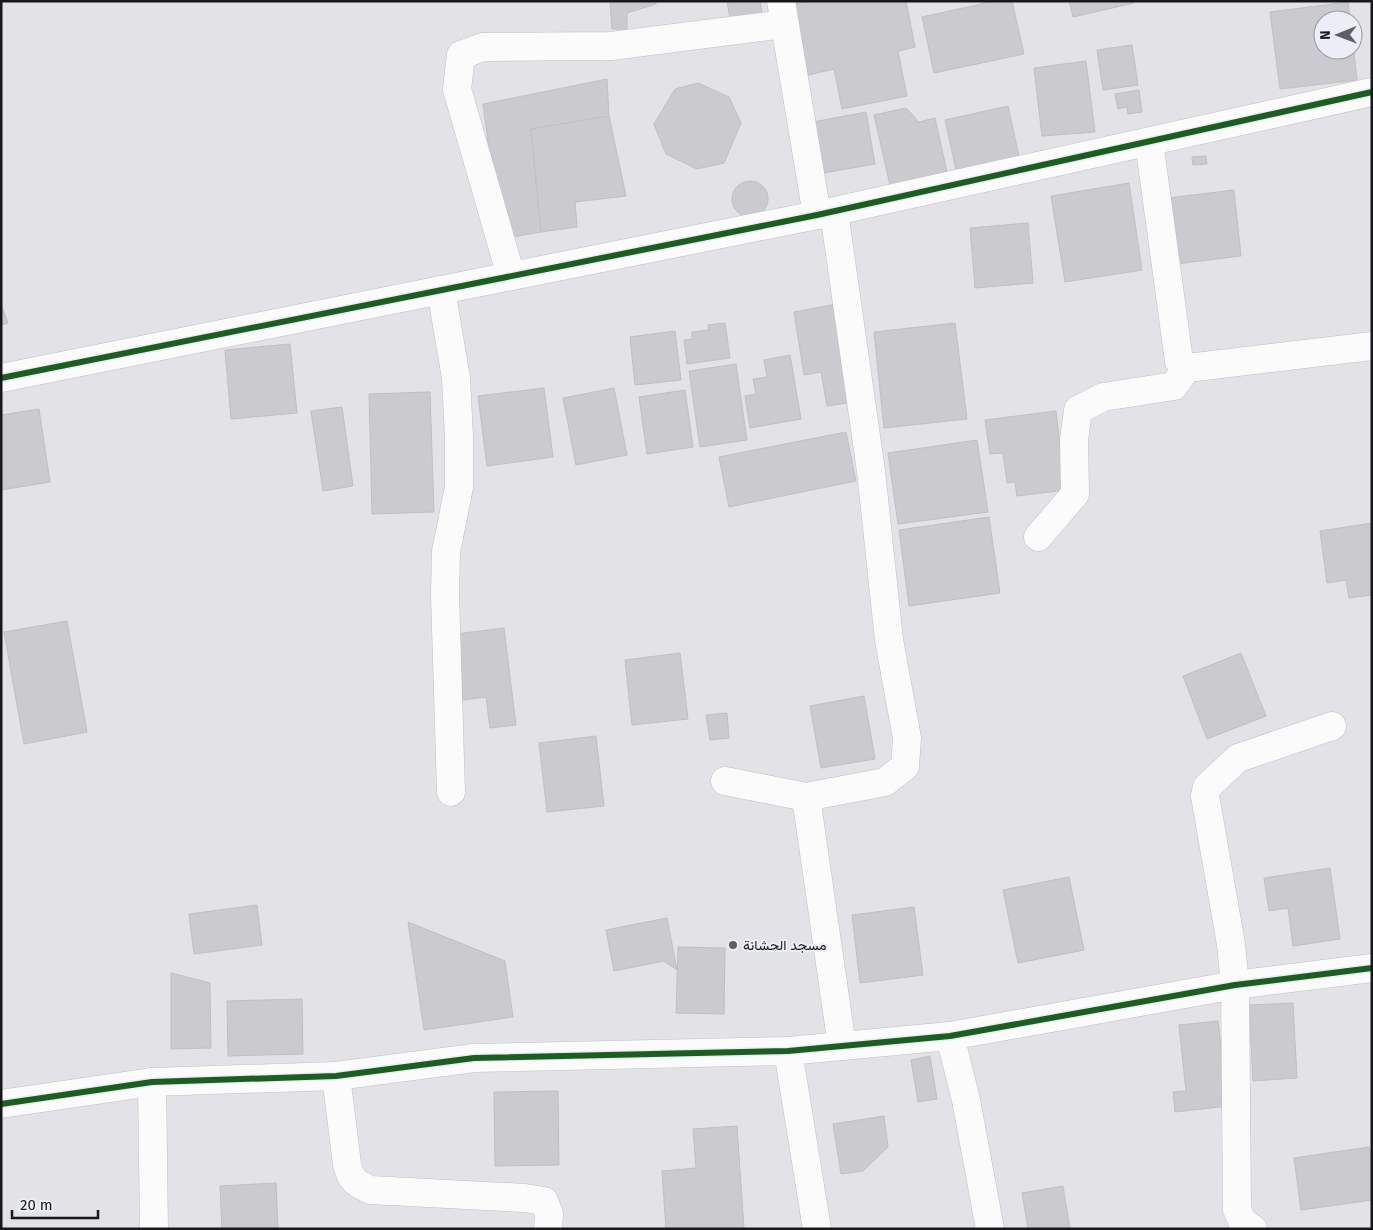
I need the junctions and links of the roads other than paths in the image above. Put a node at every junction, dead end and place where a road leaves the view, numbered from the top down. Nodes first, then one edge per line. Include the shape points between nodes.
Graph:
1 (782, 12) edge
2 (1372, 92) edge
3 (1149, 142) junction
4 (825, 214) junction
5 (511, 276) junction
6 (441, 290) junction
7 (1372, 346) edge
8 (1187, 367) junction
9 (1, 378) edge
10 (1038, 537) dead end
11 (1332, 726) dead end
12 (725, 781) dead end
13 (451, 792) dead end
14 (806, 797) junction
15 (1372, 968) edge
16 (1235, 985) junction
17 (950, 1036) junction
18 (842, 1046) junction
19 (788, 1051) junction
20 (336, 1076) junction
21 (152, 1082) junction
22 (1, 1104) edge
23 (154, 1229) edge
24 (548, 1229) edge
25 (817, 1229) edge
26 (990, 1229) edge
27 (1253, 1229) edge

1 - 4 street
1 - 5 street via 611,46 483,47 461,55 457,89
2 - 3 street
3 - 4 street
3 - 8 street via 1179,360
4 - 5 street
4 - 14 street via 871,470 889,640 907,738 905,766 885,782
5 - 6 street
6 - 9 street
6 - 13 street via 456,378 459,437 459,487 446,552 445,594
7 - 8 street
8 - 10 street via 1174,386 1103,397 1078,410 1074,440 1075,494
11 - 16 street via 1238,758 1207,787 1205,796
12 - 14 street
14 - 18 street
15 - 16 street
16 - 17 street
16 - 27 street via 1237,1209 1242,1221
17 - 18 street
17 - 26 street via 966,1100
18 - 19 street
19 - 20 street via 474,1058
19 - 25 street
20 - 21 street
20 - 24 street via 347,1164 351,1178 358,1184 370,1190 544,1201 549,1214
21 - 22 street
21 - 23 street

